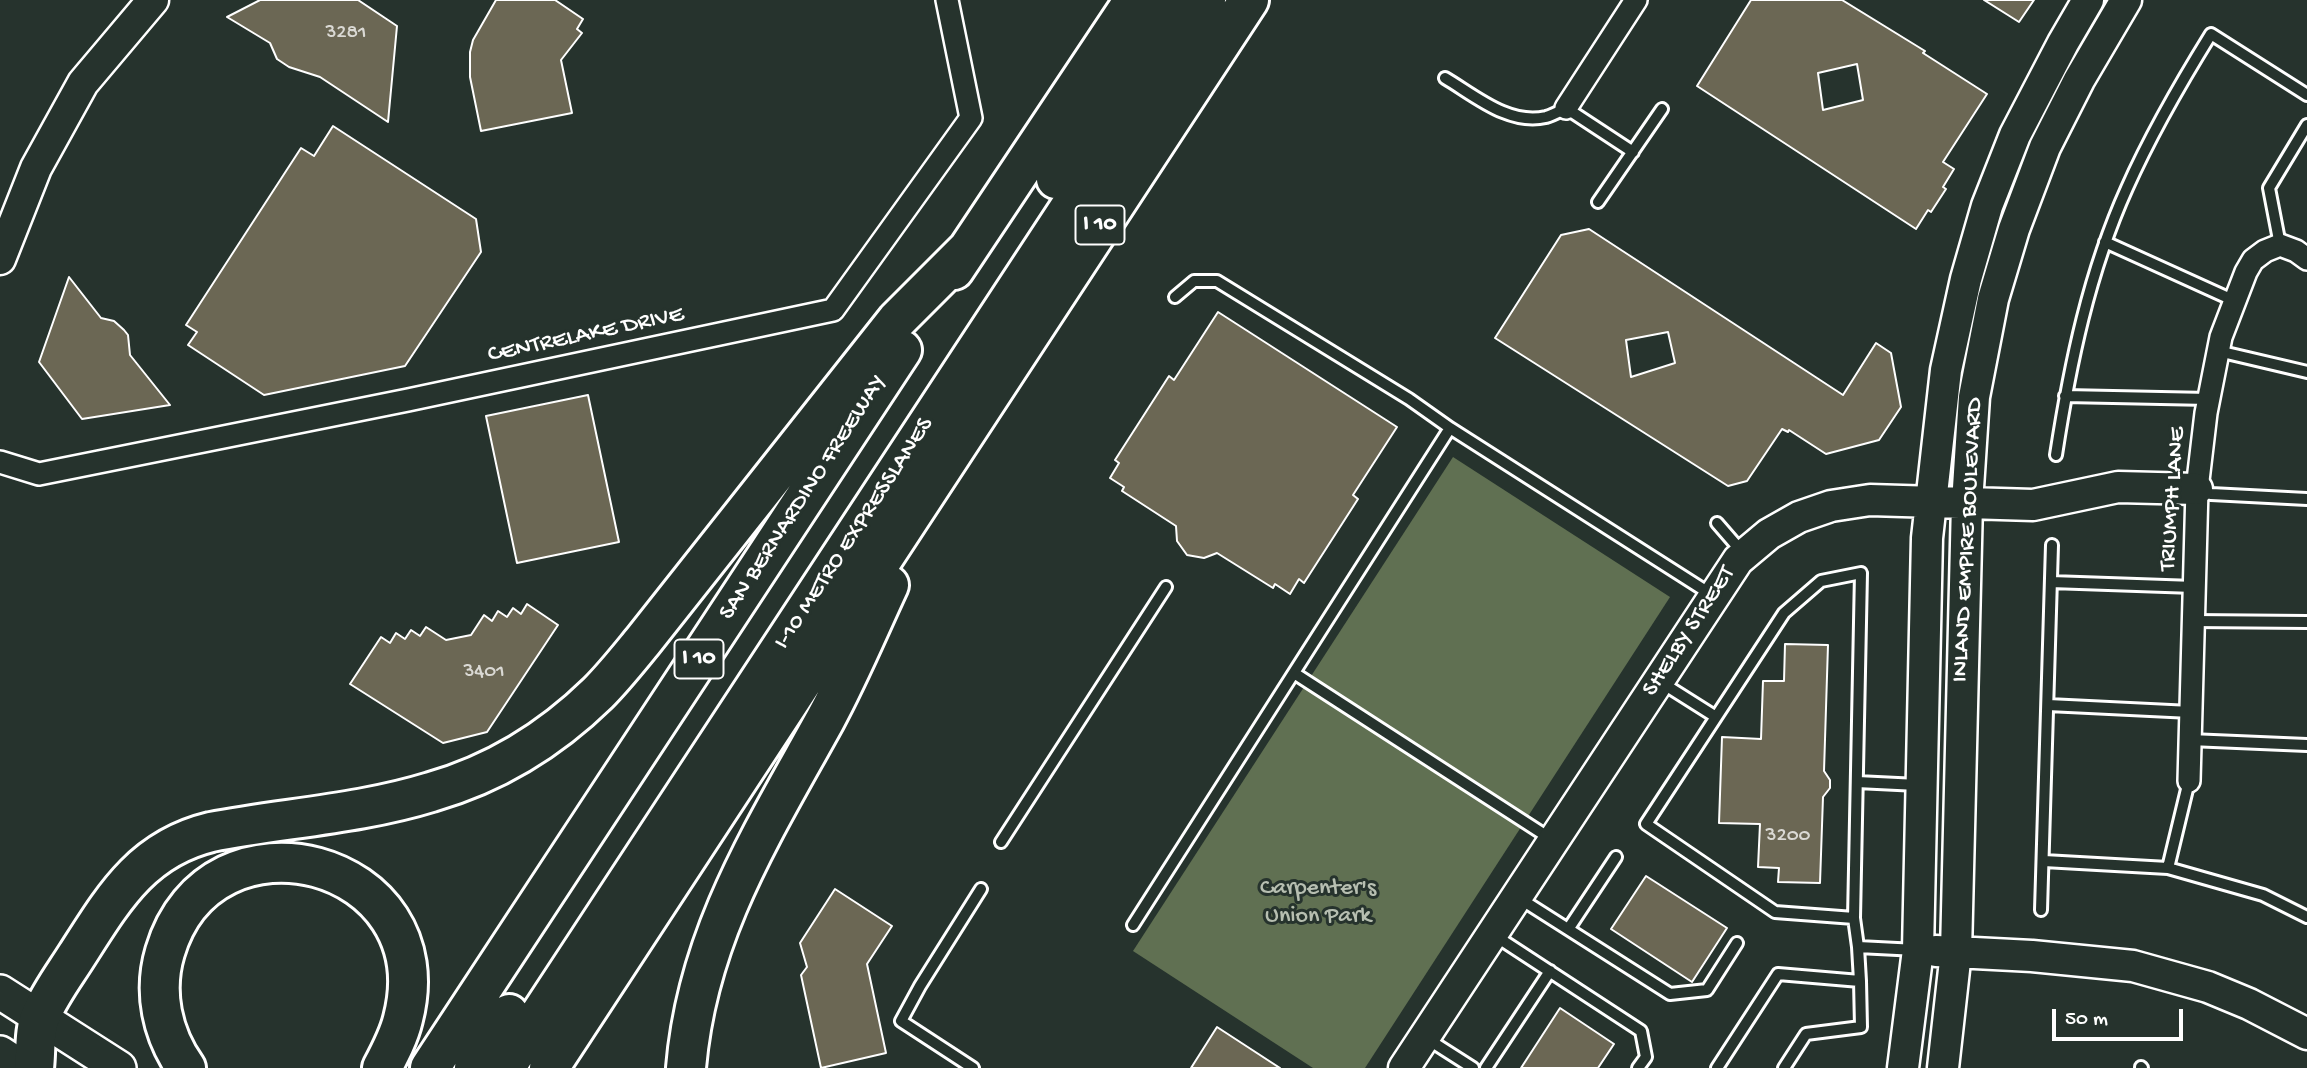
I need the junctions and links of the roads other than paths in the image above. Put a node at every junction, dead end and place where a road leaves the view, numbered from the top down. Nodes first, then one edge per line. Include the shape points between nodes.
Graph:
1 (153, 0) edge
2 (947, 0) edge
3 (1134, 0) edge
4 (1172, 0) edge
5 (1206, 0) edge
6 (1249, 0) edge
7 (1636, 0) edge
8 (2088, 0) edge
9 (2126, 0) edge
10 (1446, 78) dead end
11 (2307, 95) edge
12 (1566, 108) junction
13 (1662, 109) dead end
14 (2307, 125) edge
15 (1633, 152) junction
16 (1598, 202) dead end
17 (2105, 242) junction
18 (2280, 245) junction
19 (968, 249) junction
20 (0, 259) edge
21 (2307, 259) edge
22 (1175, 297) dead end
23 (2235, 301) junction
24 (2218, 351) junction
25 (2307, 372) edge
26 (2065, 396) junction
27 (2209, 399) junction
28 (1450, 428) junction
29 (953, 450) junction
30 (2056, 455) dead end
31 (0, 461) edge
32 (2197, 489) junction
33 (2307, 499) edge
34 (1930, 502) junction
35 (1967, 503) junction
36 (1717, 523) dead end
37 (2052, 545) dead end
38 (1744, 555) junction
39 (2051, 582) junction
40 (1166, 587) dead end
41 (2194, 587) junction
42 (1714, 596) junction
43 (2193, 621) junction
44 (2307, 622) edge
45 (1294, 673) junction
46 (1659, 680) junction
47 (2048, 705) junction
48 (2191, 712) junction
49 (1716, 717) junction
50 (2190, 740) junction
51 (2307, 745) edge
52 (1857, 782) junction
53 (2189, 782) joint
54 (1921, 785) junction
55 (1553, 841) junction
56 (1001, 842) dead end
57 (1616, 857) dead end
58 (2044, 861) junction
59 (2168, 868) junction
60 (981, 889) dead end
61 (1517, 896) junction
62 (2041, 909) dead end
63 (2307, 917) edge
64 (1854, 918) junction
65 (1133, 925) dead end
66 (1569, 928) junction
67 (1492, 934) junction
68 (1737, 943) dead end
69 (1858, 947) junction
70 (1918, 950) junction
71 (1955, 953) junction
72 (1550, 971) junction
73 (1860, 981) junction
74 (0, 992) edge
75 (39, 1017) junction
76 (559, 1018) junction
77 (2307, 1034) edge
78 (1424, 1037) junction
79 (0, 1053) edge
80 (23, 1068) edge
81 (34, 1068) edge
82 (119, 1068) edge
83 (186, 1068) edge
84 (382, 1068) edge
85 (430, 1068) edge
86 (474, 1068) edge
87 (505, 1068) edge
88 (523, 1068) edge
89 (549, 1068) edge
90 (562, 1068) edge
91 (686, 1068) edge
92 (973, 1068) edge
93 (1404, 1068) edge
94 (1473, 1068) edge
95 (1486, 1068) edge
96 (1638, 1068) edge
97 (1717, 1068) edge
98 (1784, 1068) edge
99 (1903, 1068) edge
100 (1943, 1068) edge

1 - 20 main road via 83,83 36,168
2 - 31 street, CENTRELAKE DRIVE via 971,118 833,310 39,474
3 - 19 highway, SAN BERNARDINO FREEWAY / I 10
4 - 86 highway, I-10 METRO EXPRESSLANES
5 - 76 highway, I-10 METRO EXPRESSLANES
6 - 29 highway, I 10
7 - 12 street
8 - 34 main road, INLAND EMPIRE BOULEVARD via 2015,135 1987,206 1946,370
9 - 35 main road, INLAND EMPIRE BOULEVARD via 2045,146 2014,229 1993,299 1974,397
10 - 12 lane via 1504,113 1545,117
11 - 17 lane via 2211,34 2167,106
12 - 15 lane
13 - 15 lane
14 - 18 lane via 2269,188
15 - 16 lane
17 - 23 lane
17 - 26 lane
18 - 21 street
18 - 23 street, TRIUMPH LANE via 2253,260
19 - 75 highway via 897,320 643,641 577,712 528,749 462,782 395,801 211,832 159,853 112,900
19 - 85 highway, SAN BERNARDINO FREEWAY / I 10
22 - 28 lane via 1194,281 1217,281
23 - 24 street, TRIUMPH LANE
24 - 25 lane
24 - 27 street, TRIUMPH LANE
26 - 27 lane
26 - 30 lane
27 - 32 street, TRIUMPH LANE
28 - 42 lane
28 - 45 lane
29 - 76 highway, I 10
29 - 91 highway via 826,717 740,874 708,956 692,1018
32 - 33 lane via 2211,494
32 - 35 main road, SHELBY STREET via 2119,487 2033,505
32 - 41 street, TRIUMPH LANE
34 - 35 main road, SHELBY STREET
34 - 38 main road, SHELBY STREET via 1870,500 1831,506 1799,517
34 - 54 main road, INLAND EMPIRE BOULEVARD
35 - 71 main road, INLAND EMPIRE BOULEVARD
36 - 38 lane
37 - 39 lane
38 - 42 main road, SHELBY STREET
39 - 41 lane
39 - 47 lane
40 - 56 lane
41 - 43 street, TRIUMPH LANE
42 - 46 main road, SHELBY STREET
43 - 44 lane
43 - 48 street, TRIUMPH LANE
45 - 55 lane
45 - 65 lane
46 - 49 lane
46 - 55 main road, SHELBY STREET
47 - 48 lane
47 - 58 lane
48 - 50 street, TRIUMPH LANE
49 - 52 lane via 1784,613 1821,581 1861,573
49 - 64 lane via 1646,824 1775,912
50 - 51 lane
50 - 53 street, TRIUMPH LANE
52 - 54 lane
52 - 64 lane
53 - 59 lane
54 - 70 main road, INLAND EMPIRE BOULEVARD
55 - 61 main road, SHELBY STREET
57 - 66 lane
58 - 59 lane
58 - 62 lane
59 - 63 lane via 2263,895
60 - 92 lane via 901,1021
61 - 66 lane
61 - 67 main road, SHELBY STREET
64 - 69 lane
66 - 68 lane via 1670,994 1707,989
67 - 72 lane
67 - 78 main road, SHELBY STREET
69 - 70 lane
69 - 73 lane
70 - 71 main road
70 - 99 main road, INLAND EMPIRE BOULEVARD
71 - 77 main road via 2133,967 2208,986
71 - 100 main road, INLAND EMPIRE BOULEVARD
72 - 95 lane
72 - 96 lane via 1641,1031 1646,1057
73 - 97 lane via 1778,974
73 - 98 lane via 1861,1027 1806,1034
74 - 75 main road
75 - 81 highway
75 - 82 main road
76 - 87 highway, I-10 METRO EXPRESSLANES
76 - 88 highway
76 - 89 highway, I 10
76 - 90 highway
78 - 93 main road, SHELBY STREET
78 - 94 lane
79 - 80 main road
83 - 84 highway via 170,1043 162,1015 160,974 170,935 191,903 224,877 248,867 283,862 322,867 346,878 373,898 395,929 406,962 407,997 403,1020

